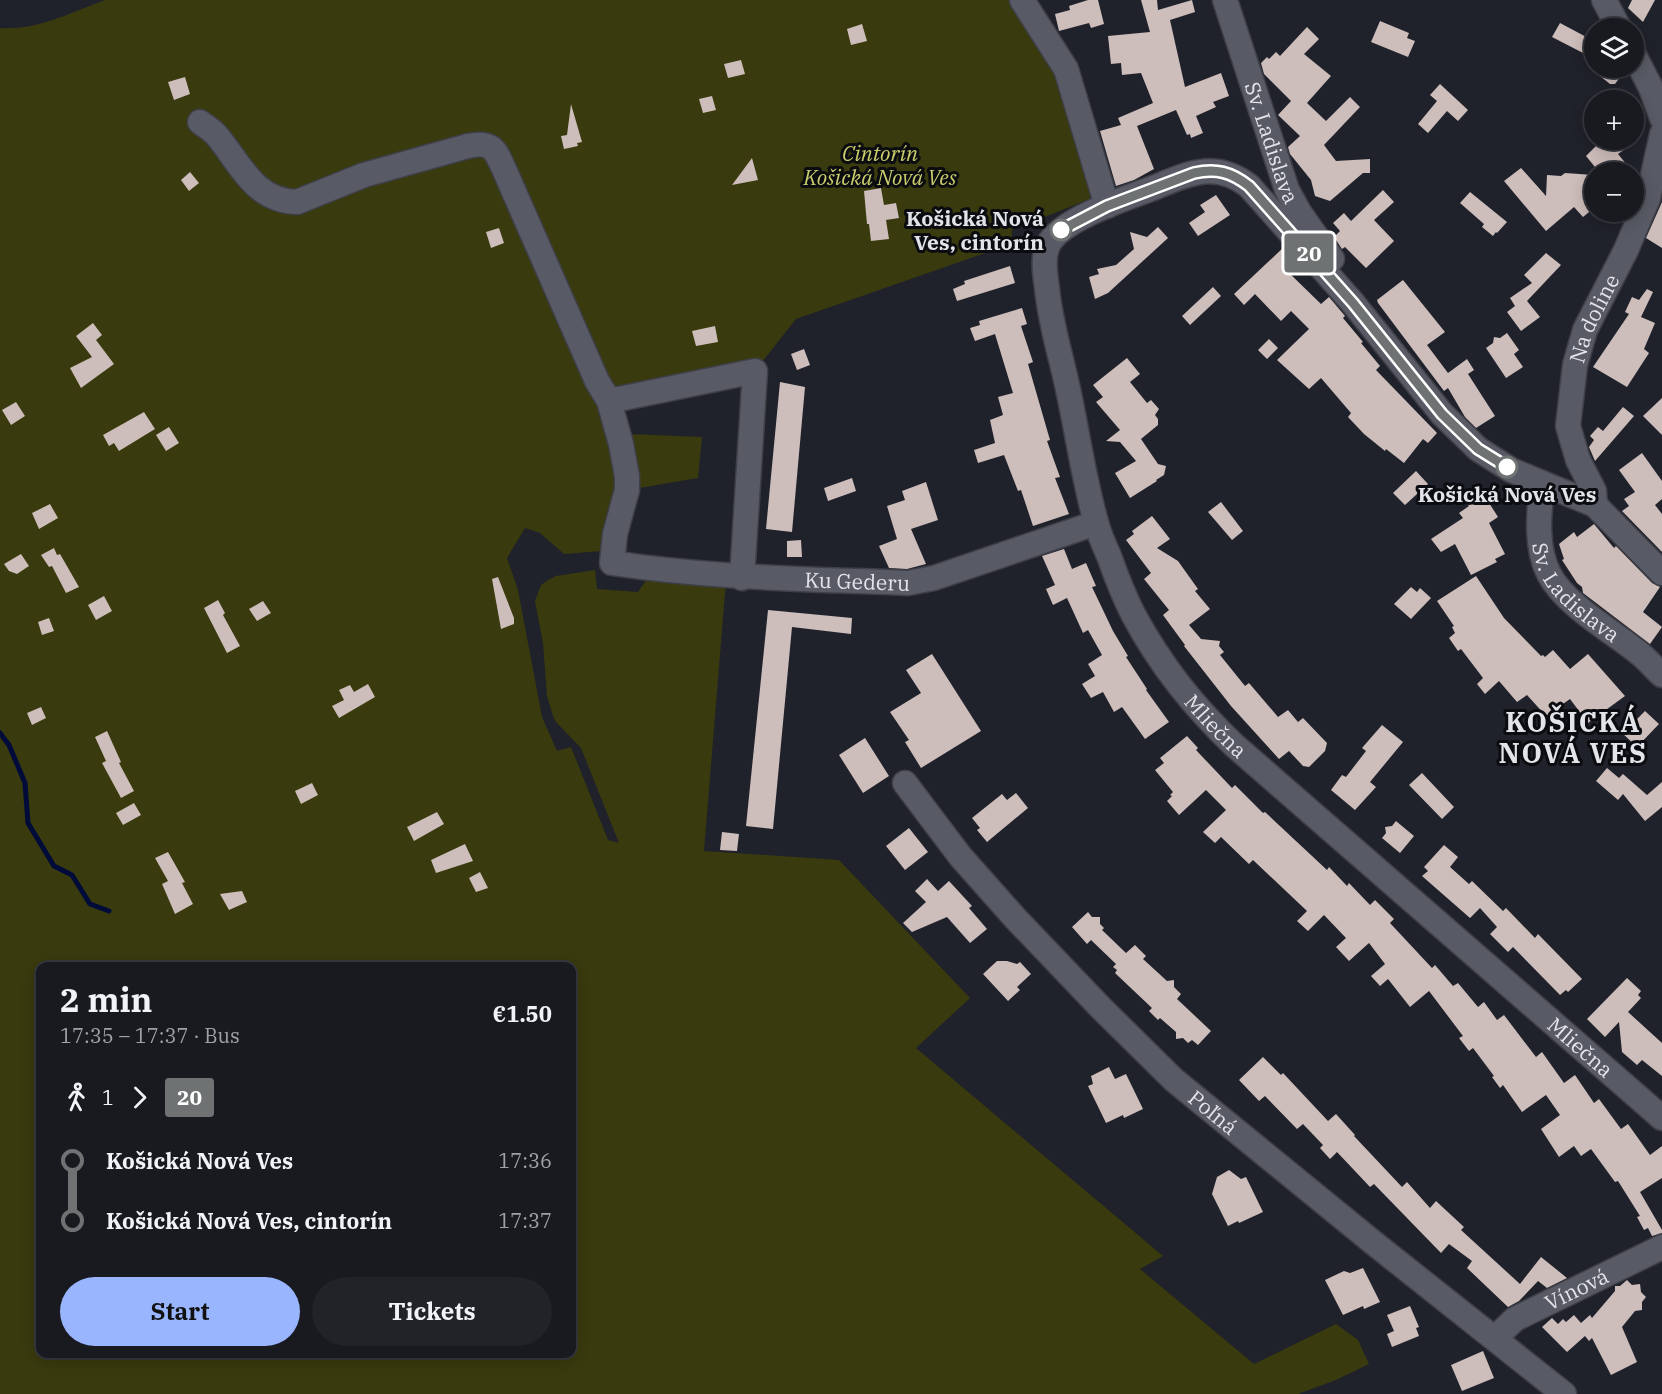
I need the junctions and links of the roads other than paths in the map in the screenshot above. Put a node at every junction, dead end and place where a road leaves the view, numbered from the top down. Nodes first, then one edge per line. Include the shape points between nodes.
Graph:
1 (1022, 0) edge
2 (1225, 0) edge
3 (1605, 0) edge
4 (1614, 18) edge
5 (1644, 73) edge
6 (1662, 118) edge
7 (200, 122) dead end
8 (1662, 134) edge
9 (1107, 206) junction
10 (1353, 303) junction
11 (609, 401) junction
12 (1542, 483) junction
13 (1595, 505) junction
14 (1096, 523) junction
15 (1662, 573) edge
16 (742, 578) junction
17 (1662, 675) edge
18 (905, 783) dead end
19 (1662, 1118) edge
20 (1662, 1247) edge
21 (1495, 1338) junction
22 (1564, 1394) edge

1 - 9 street via 1066,69
2 - 10 street, Sv. Ladislava via 1287,190 1324,249 1356,287
3 - 4 street
5 - 6 street
7 - 11 street via 217,134 255,184 278,200 297,202 364,175 468,146 493,147
8 - 13 street, Na doline via 1648,198 1585,330 1575,365 1568,426 1578,460 1594,491
9 - 10 street, Sv. Ladislava via 1194,173 1228,173 1249,186
9 - 14 street, Mliečna via 1061,230 1049,244 1045,259 1050,311
10 - 12 street, Sv. Ladislava via 1442,414 1478,449 1511,470
11 - 16 street, Ku Gederu via 627,476 612,563
11 - 16 street via 755,371
12 - 13 street, Sv. Ladislava
12 - 17 street, Sv. Ladislava via 1540,535 1550,574 1577,605
13 - 15 street, Sv. Ladislava
14 - 16 street, Ku Gederu via 934,578 908,583
14 - 19 street, Mliečna via 1132,613 1175,683 1204,717
18 - 21 street, Poľná via 960,856 1016,919 1174,1080
20 - 21 street, Vínová via 1515,1319
21 - 22 street, Poľná

